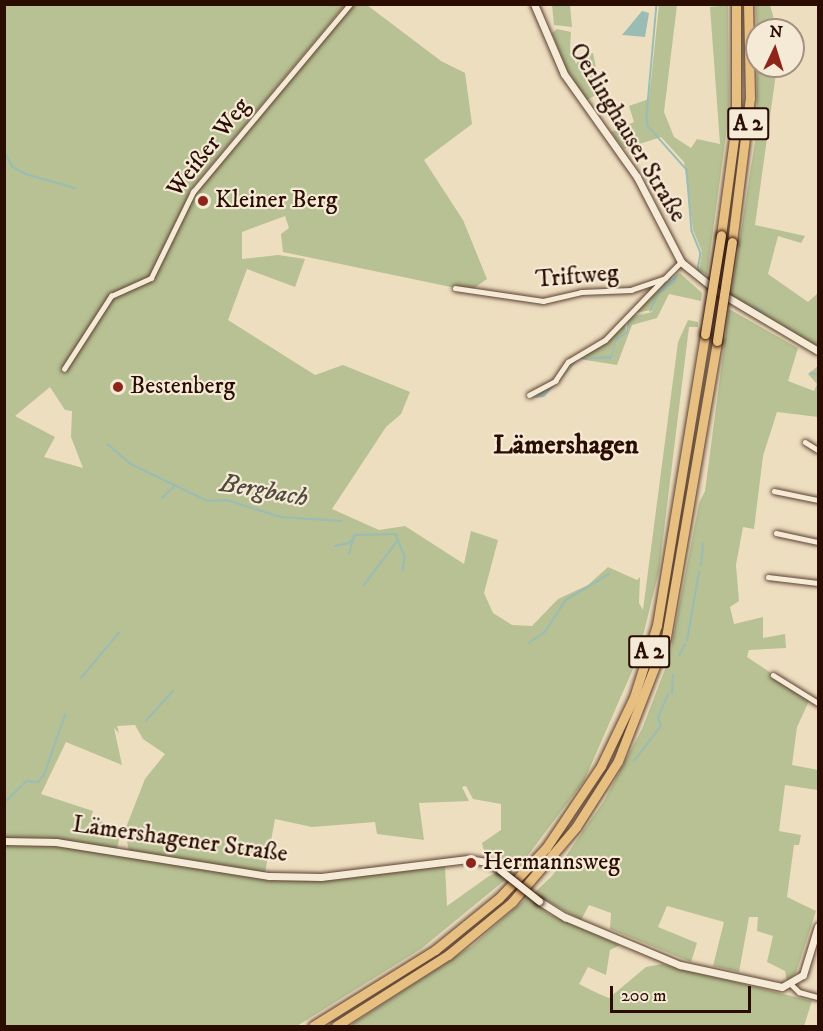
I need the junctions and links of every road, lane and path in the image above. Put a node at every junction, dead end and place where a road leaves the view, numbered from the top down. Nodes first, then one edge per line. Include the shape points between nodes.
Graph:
1 (350, 4) edge
2 (534, 4) edge
3 (736, 4) edge
4 (748, 4) edge
5 (681, 262) junction
6 (664, 278) junction
7 (455, 288) dead end
8 (819, 351) edge
9 (64, 369) dead end
10 (529, 395) dead end
11 (805, 442) dead end
12 (819, 450) edge
13 (774, 490) dead end
14 (819, 500) edge
15 (776, 533) dead end
16 (819, 542) edge
17 (768, 577) dead end
18 (819, 583) edge
19 (773, 675) dead end
20 (819, 703) edge
21 (4, 842) edge
22 (819, 926) edge
23 (792, 985) junction
24 (819, 997) edge
25 (313, 1026) edge
26 (336, 1026) edge

1 - 9 street, Weißer Weg via 193,192 151,278 111,296
2 - 5 main road, Oerlinghauser Straße via 564,74 637,177
3 - 25 highway, A 2, bridge via 736,123 721,235 657,625 634,697 601,766 546,848 491,905 435,950
4 - 26 highway, A 2, bridge via 750,98 717,341 666,637 618,761 576,827 512,902 448,955
5 - 6 street, Triftweg
5 - 8 main road, Oerlinghauser Straße via 717,291
6 - 7 street, Triftweg via 631,290 581,292 543,301
6 - 10 street, Triftweg via 605,340 568,362 555,381
11 - 12 street
13 - 14 street
15 - 16 street
17 - 18 street via 778,575
19 - 20 street
21 - 23 main road, Lämershagener Straße, bridge via 50,842 269,876 331,876 468,860 488,862 565,917 680,965 777,987
22 - 23 main road via 803,975
23 - 24 street via 799,992

